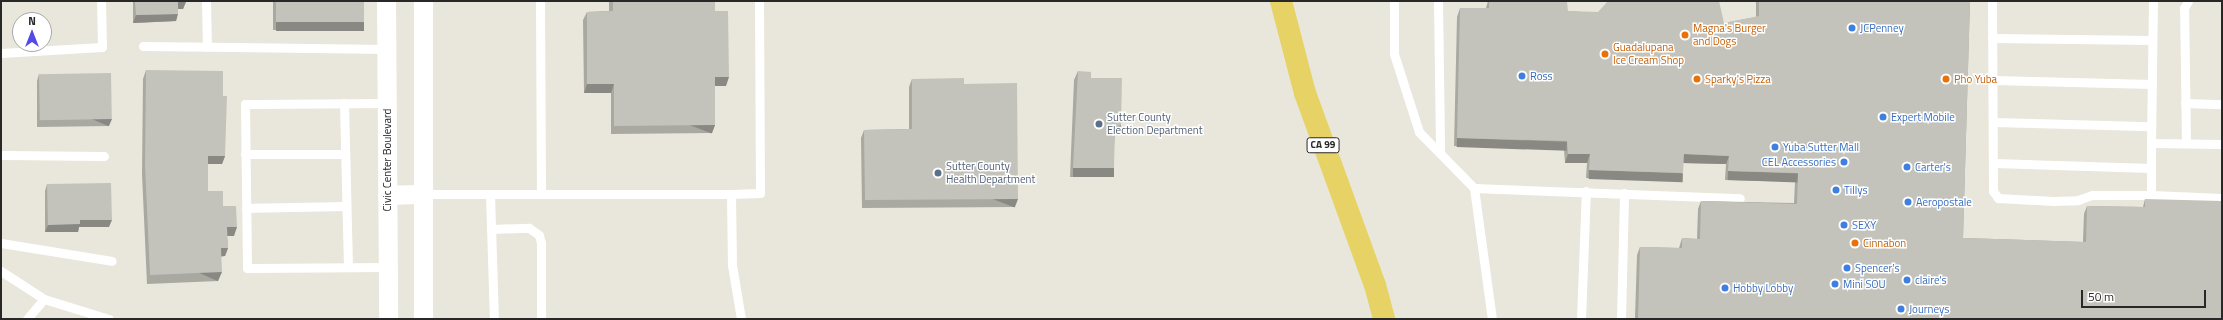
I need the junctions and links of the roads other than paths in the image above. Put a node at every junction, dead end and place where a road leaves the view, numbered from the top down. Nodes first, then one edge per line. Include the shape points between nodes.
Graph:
1 (102, 1) edge
2 (206, 1) edge
3 (386, 1) edge
4 (422, 1) edge
5 (540, 1) edge
6 (759, 1) edge
7 (1281, 1) edge
8 (1394, 1) edge
9 (1438, 1) edge
10 (1992, 1) edge
11 (2153, 1) edge
12 (2188, 1) edge
13 (1992, 38) junction
14 (2152, 40) junction
15 (143, 46) dead end
16 (207, 47) junction
17 (386, 49) junction
18 (1, 53) edge
19 (1993, 80) junction
20 (2152, 84) junction
21 (344, 103) junction
22 (387, 103) junction
23 (2185, 103) junction
24 (2222, 104) edge
25 (1993, 122) junction
26 (2152, 126) junction
27 (2151, 143) junction
28 (2186, 143) junction
29 (2222, 144) edge
30 (1440, 153) junction
31 (245, 154) junction
32 (345, 154) junction
33 (1, 155) edge
34 (104, 156) dead end
35 (1993, 163) junction
36 (2151, 168) junction
37 (1474, 188) junction
38 (1586, 192) junction
39 (1624, 193) junction
40 (423, 194) junction
41 (490, 194) junction
42 (541, 194) junction
43 (731, 194) junction
44 (387, 195) junction
45 (2151, 195) junction
46 (1740, 198) dead end
47 (2222, 198) edge
48 (346, 206) junction
49 (246, 208) junction
50 (491, 229) junction
51 (1, 243) edge
52 (112, 261) dead end
53 (348, 267) junction
54 (387, 267) junction
55 (1, 271) edge
56 (44, 298) junction
57 (27, 319) edge
58 (109, 319) edge
59 (388, 319) edge
60 (424, 319) edge
61 (494, 319) edge
62 (540, 319) edge
63 (742, 319) edge
64 (1384, 319) edge
65 (1492, 319) edge
66 (1581, 319) edge
67 (1621, 319) edge

1 - 18 lane via 102,47
2 - 16 lane
3 - 17 street, Civic Center Boulevard
4 - 40 street
5 - 42 lane
6 - 43 lane via 760,193
7 - 64 highway, CA 99 via 1290,45 1305,93 1375,285
8 - 30 lane via 1394,54 1419,132
9 - 30 lane
10 - 13 lane
11 - 14 lane
12 - 23 lane via 2184,8
13 - 14 lane
13 - 19 lane
14 - 20 lane
15 - 16 lane
16 - 17 lane
17 - 22 street, Civic Center Boulevard
19 - 20 lane
19 - 25 lane
20 - 26 lane
21 - 22 lane
21 - 31 lane via 245,104
21 - 32 lane
22 - 44 street, Civic Center Boulevard
23 - 24 lane
23 - 28 lane
25 - 26 lane
25 - 35 lane
26 - 27 lane
27 - 28 lane
27 - 36 lane
28 - 29 lane
30 - 37 lane
31 - 32 lane
31 - 49 lane
32 - 48 lane
33 - 34 lane
35 - 36 lane
35 - 45 lane via 1993,191 1998,198 2054,202 2078,200 2092,194
36 - 45 lane
37 - 38 lane
37 - 65 lane
38 - 39 lane
38 - 66 lane
39 - 46 lane
39 - 67 lane
40 - 41 lane
40 - 44 street
40 - 60 street
41 - 42 lane
41 - 50 lane
42 - 43 lane
43 - 63 lane via 732,265
44 - 54 street, Civic Center Boulevard
45 - 47 lane
48 - 49 lane
48 - 53 lane
49 - 53 lane via 247,268
50 - 61 lane
50 - 62 lane via 529,228 539,235
51 - 52 lane
53 - 54 lane
54 - 59 street, Civic Center Boulevard
55 - 56 lane
56 - 57 lane
56 - 58 lane

